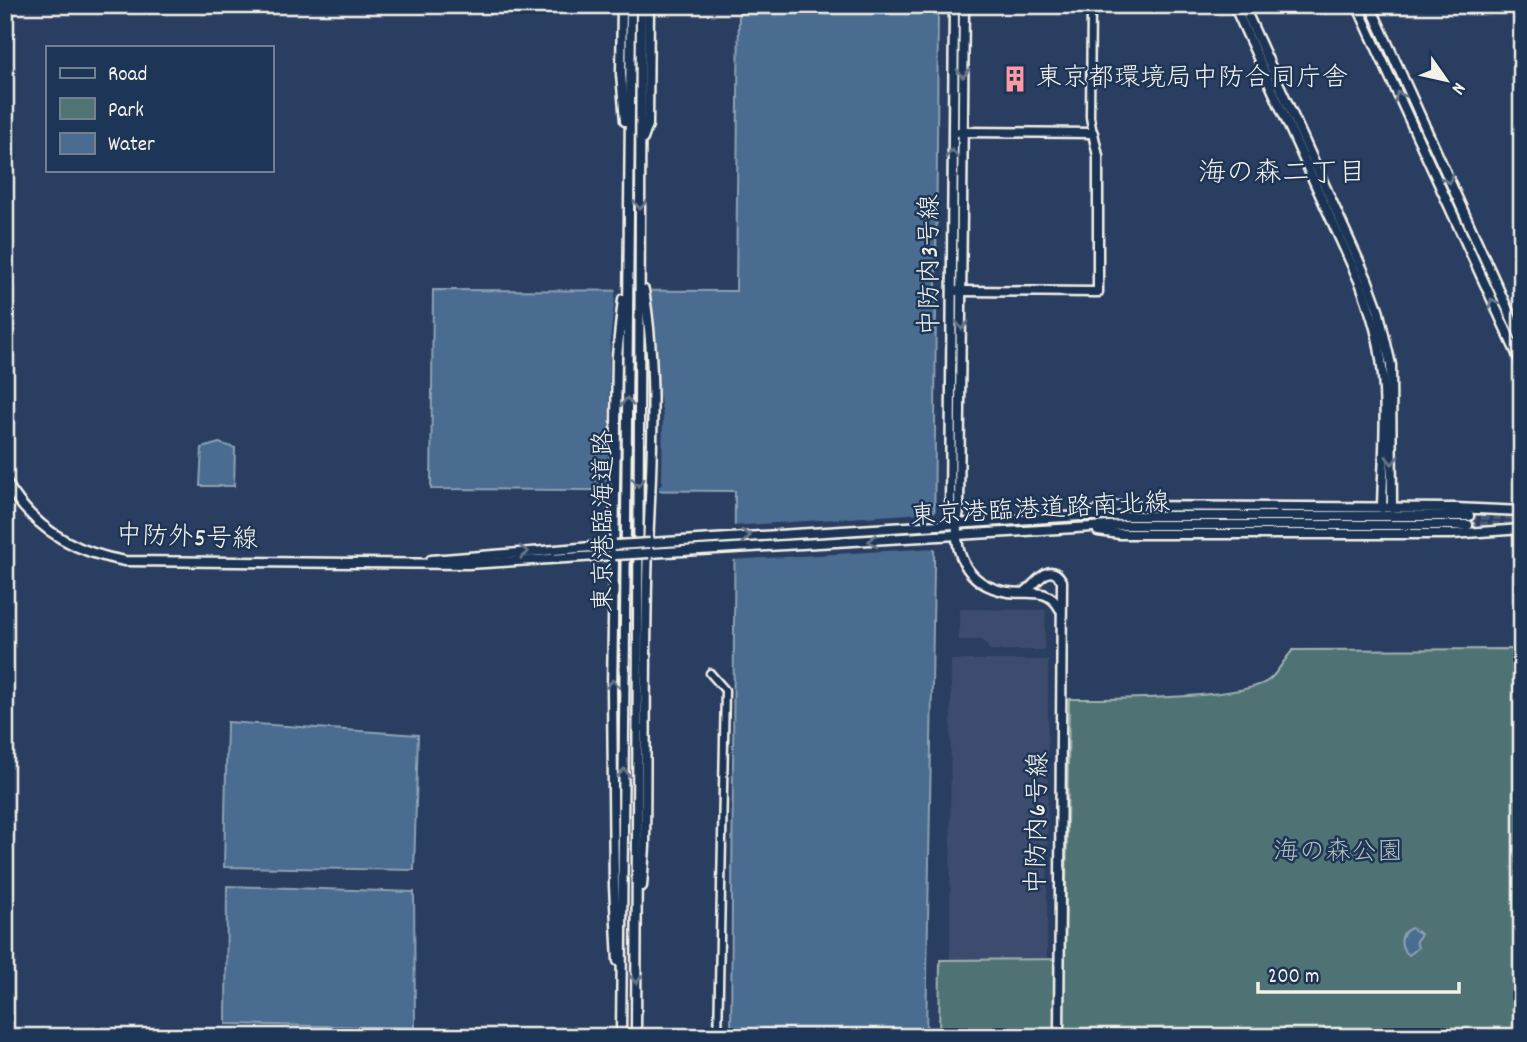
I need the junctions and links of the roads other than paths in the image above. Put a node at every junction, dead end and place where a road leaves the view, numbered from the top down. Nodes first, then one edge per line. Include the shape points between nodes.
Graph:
1 (622, 5) edge
2 (631, 5) edge
3 (641, 5) edge
4 (649, 5) edge
5 (954, 5) edge
6 (964, 5) edge
7 (1091, 5) edge
8 (1234, 5) edge
9 (1243, 5) edge
10 (1357, 5) edge
11 (1370, 5) edge
12 (953, 132) junction
13 (962, 132) junction
14 (1093, 133) junction
15 (640, 149) junction
16 (629, 184) junction
17 (640, 264) junction
18 (628, 274) junction
19 (951, 290) junction
20 (962, 291) junction
21 (1522, 341) edge
22 (1522, 365) edge
23 (5, 480) edge
24 (1382, 508) junction
25 (1392, 508) junction
26 (1522, 511) edge
27 (1081, 516) junction
28 (956, 524) junction
29 (1081, 529) junction
30 (1522, 529) edge
31 (957, 535) junction
32 (650, 542) junction
33 (616, 545) junction
34 (649, 553) junction
35 (615, 555) junction
36 (383, 565) junction
37 (1060, 589) junction
38 (1025, 592) junction
39 (1049, 595) junction
40 (1060, 609) junction
41 (710, 673) dead end
42 (636, 949) junction
43 (621, 991) junction
44 (621, 1037) edge
45 (636, 1037) edge
46 (718, 1037) edge
47 (1059, 1037) edge

1 - 16 street via 621,74
2 - 16 street, 東京港臨海道路
3 - 15 street, 東京港臨海道路
4 - 15 street via 648,125
5 - 12 street, 中防内3号線
6 -> 13 street, 中防内3号線
7 - 14 street
8 - 24 street via 1371,314 1383,379
9 -> 25 street via 1378,309 1391,365
22 -> 10 street
11 -> 21 street
12 - 13 street
19 -> 12 street, 中防内3号線
13 - 14 street
13 - 20 street, 中防内3号線
14 - 20 street via 1098,156 1098,292
15 -> 17 street, 東京港臨海道路
16 - 18 street, 東京港臨海道路
17 - 32 street via 651,368
17 -> 42 street, 東京港臨海道路
18 - 33 street via 617,356
43 -> 18 street, 東京港臨海道路
19 - 20 street
19 - 28 street, 中防内3号線 via 950,510
20 -> 28 street, 中防内3号線
23 - 36 street, 中防外5号線 via 27,512 56,537 107,558 154,563
24 - 25 street
24 - 27 street via 1118,506
25 - 26 street
27 - 28 street, 東京港臨港道路南北線
27 - 29 street, 東京港臨港道路南北線 via 1468,520
28 - 31 street, 中防内3号線
32 -> 28 street, 東京港臨港道路南北線
29 - 30 street via 1120,534 1452,534
29 - 31 street, 東京港臨港道路南北線
31 -> 34 street, 東京港臨港道路南北線
31 - 38 street via 961,560 979,580 1001,591
32 - 33 street, 東京港臨港道路南北線, bridge
32 - 34 street, bridge
33 - 35 street, bridge
36 -> 33 street, 中防外5号線
34 - 35 street, 東京港臨港道路南北線, bridge
34 - 42 street via 645,847
35 - 36 street, 中防外5号線 via 468,565
43 -> 35 street via 614,886
37 - 38 street via 1060,577 1049,572
37 - 39 street
37 - 40 street, 中防内6号線
38 - 39 street
39 - 40 street
40 - 47 street, 中防内6号線
41 - 46 street via 725,690
42 -> 45 street, 東京港臨海道路
43 - 44 street, 東京港臨海道路

